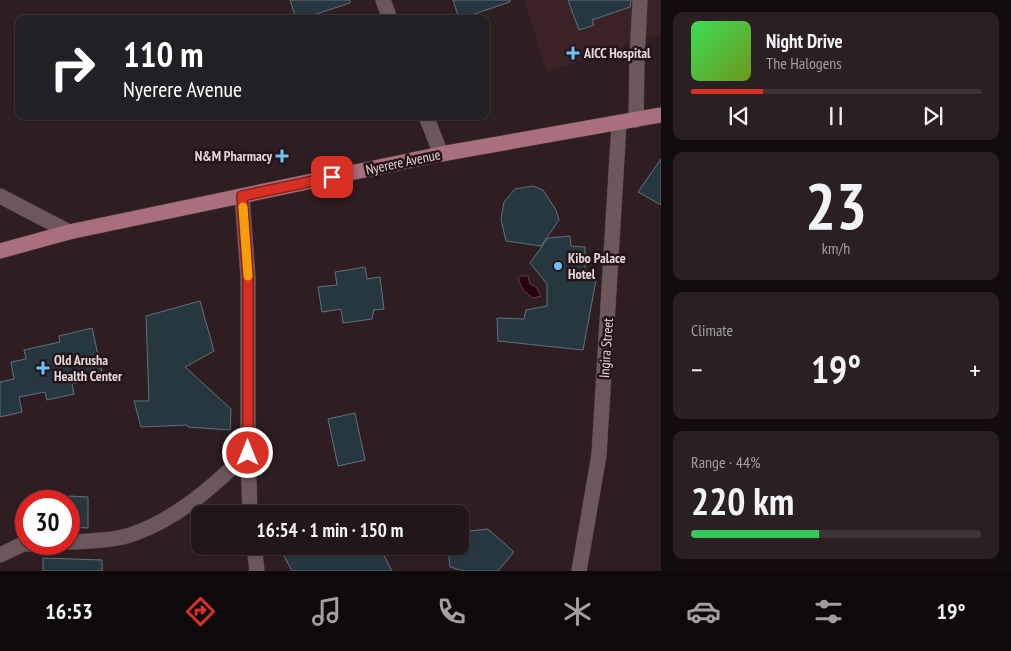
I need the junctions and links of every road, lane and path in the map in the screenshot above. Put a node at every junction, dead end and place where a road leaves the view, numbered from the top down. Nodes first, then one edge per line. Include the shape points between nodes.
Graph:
1 (383, 0) edge
2 (640, 0) edge
3 (389, 15) edge
4 (661, 115) edge
5 (427, 120) edge
6 (636, 120) junction
7 (619, 124) junction
8 (440, 154) junction
9 (0, 196) edge
10 (242, 196) junction
11 (69, 232) junction
12 (0, 251) edge
13 (248, 453) junction
14 (250, 505) edge
15 (80, 542) edge
16 (15, 548) edge
17 (0, 555) edge
18 (255, 555) edge
19 (257, 571) edge
20 (579, 571) edge

1 - 3 street
2 - 6 street
4 - 6 main road, Nyerere Avenue
5 - 8 street
6 - 7 main road, Nyerere Avenue
7 - 8 main road, Nyerere Avenue
7 - 20 street, Ingira Street via 600,455
8 - 10 main road, Nyerere Avenue
9 - 11 street
10 - 11 main road, Nyerere Avenue
10 - 13 street via 248,277
11 - 12 main road, Nyerere Avenue
13 - 14 street
13 - 15 street via 178,513 132,534
16 - 17 street
18 - 19 street

